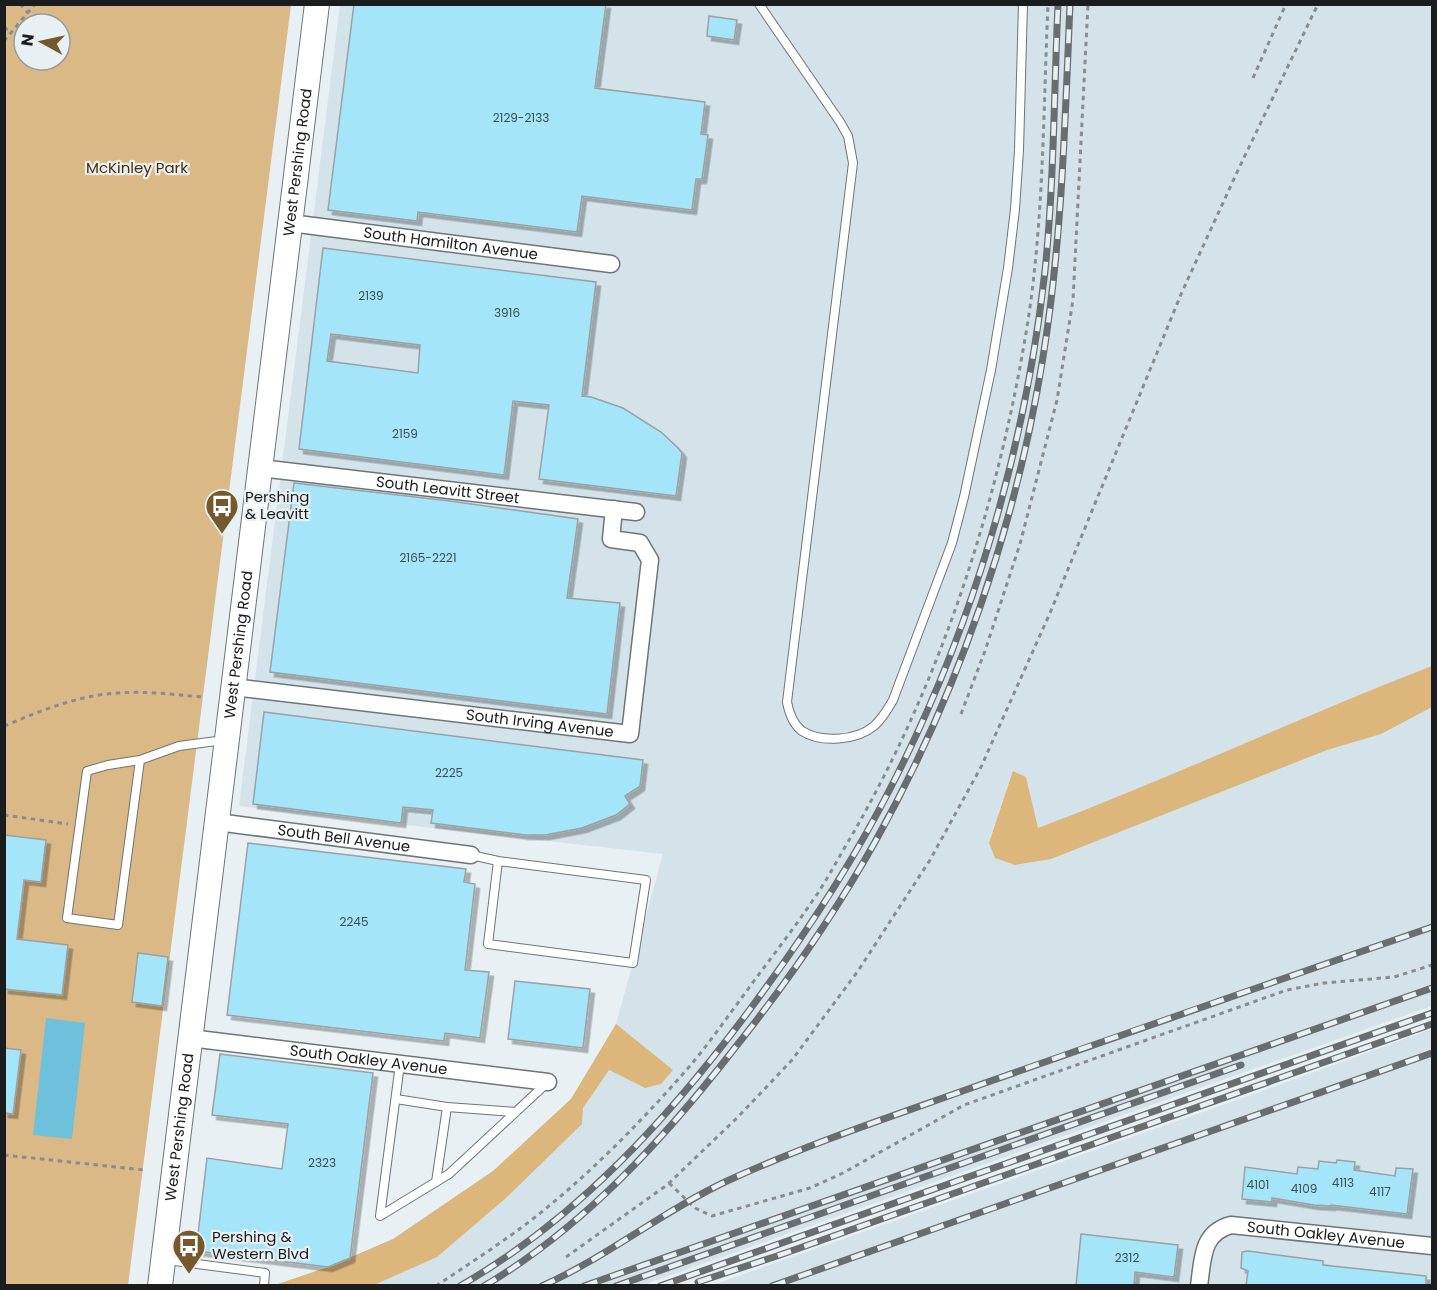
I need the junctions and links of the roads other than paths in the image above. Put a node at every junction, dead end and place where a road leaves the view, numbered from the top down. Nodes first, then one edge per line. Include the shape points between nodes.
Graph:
1 (316, 4) edge
2 (759, 4) edge
3 (1023, 4) edge
4 (290, 223) junction
5 (611, 264) dead end
6 (260, 468) junction
7 (614, 509) junction
8 (636, 512) dead end
9 (233, 687) junction
10 (227, 740) junction
11 (140, 760) junction
12 (216, 822) junction
13 (471, 855) joint
14 (498, 861) junction
15 (190, 1038) junction
16 (400, 1064) junction
17 (548, 1082) joint
18 (396, 1099) junction
19 (447, 1107) junction
20 (515, 1112) junction
21 (436, 1182) junction
22 (1432, 1246) edge
23 (163, 1259) junction
24 (160, 1286) edge
25 (264, 1286) edge
26 (1199, 1286) edge

1 - 4 main road, West Pershing Road
2 - 3 lane via 840,122 848,136 853,163 787,702 791,717 802,730 833,738 874,727 893,700 952,543 964,497 1008,268 1019,150
4 - 5 street, South Hamilton Avenue
4 - 6 main road, West Pershing Road
6 - 7 street, South Leavitt Street
6 - 9 main road, West Pershing Road
7 - 8 street, South Leavitt Street
7 - 9 street, South Irving Avenue via 611,539 640,543 650,560 630,734
9 - 10 main road, West Pershing Road
10 - 11 lane via 179,746
10 - 12 main road, West Pershing Road
11 - 11 lane via 87,771 67,918 118,925
12 - 13 street, South Bell Avenue
12 - 15 main road, West Pershing Road
13 - 14 lane
14 - 14 lane via 488,945 633,963 646,880
15 - 16 street, South Oakley Avenue
15 - 23 main road, West Pershing Road
16 - 17 street, South Oakley Avenue
16 - 18 lane
17 - 20 lane
18 - 19 lane
18 - 21 lane via 380,1216
19 - 20 lane
19 - 21 lane
20 - 21 lane
22 - 26 street, South Oakley Avenue via 1231,1225 1218,1229 1204,1248
23 - 24 main road, West Pershing Road
23 - 25 lane via 265,1273

